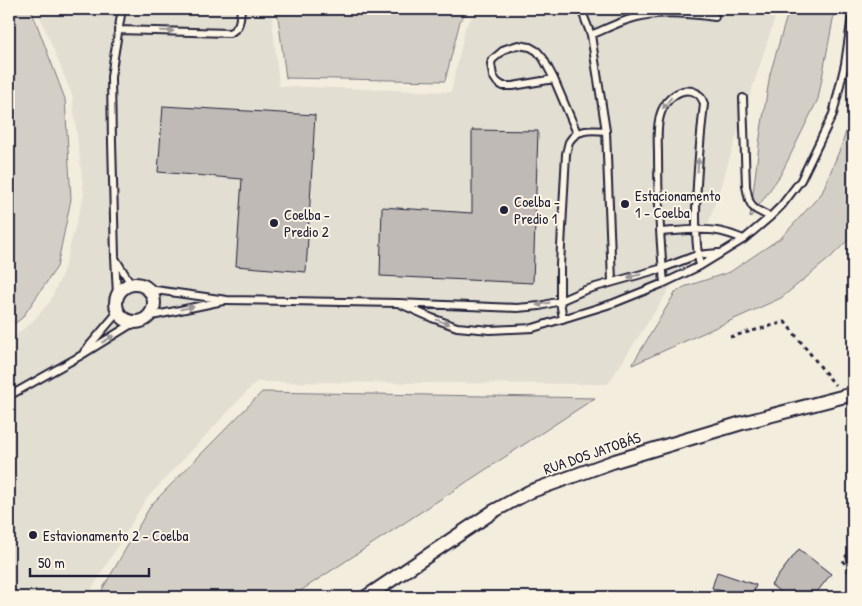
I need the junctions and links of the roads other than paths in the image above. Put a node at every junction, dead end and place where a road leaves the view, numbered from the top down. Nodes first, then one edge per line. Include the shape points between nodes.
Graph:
1 (122, 9) edge
2 (241, 9) edge
3 (581, 9) edge
4 (853, 9) edge
5 (644, 12) edge
6 (715, 18) dead end
7 (118, 30) junction
8 (592, 35) junction
9 (554, 80) junction
10 (743, 98) dead end
11 (606, 131) junction
12 (578, 133) junction
13 (770, 217) junction
14 (696, 230) junction
15 (661, 232) junction
16 (744, 239) junction
17 (722, 252) junction
18 (697, 255) junction
19 (115, 256) junction
20 (700, 266) junction
21 (663, 268) junction
22 (612, 281) junction
23 (664, 283) junction
24 (131, 284) junction
25 (148, 289) junction
26 (117, 295) junction
27 (227, 300) junction
28 (560, 301) junction
29 (398, 303) junction
30 (118, 312) junction
31 (563, 319) junction
32 (141, 320) junction
33 (80, 356) junction
34 (849, 395) edge
35 (9, 396) edge
36 (366, 597) edge

1 - 7 lane
7 -> 2 lane via 229,33 238,27
3 - 8 lane
4 - 13 lane via 833,114 801,180
5 - 6 lane
5 - 8 lane
7 - 19 lane via 112,77
8 - 11 lane
9 - 9 lane via 543,58 530,46 506,49 490,64 493,76 503,86
9 - 12 lane
10 - 13 lane via 749,200 752,206
11 - 12 lane
11 - 22 lane
12 - 28 lane via 569,142 566,154
13 - 16 lane
14 - 15 lane
14 -> 15 lane via 696,186 704,104 699,94 682,91 666,102 658,126
14 - 16 lane via 728,233
14 - 18 lane
15 - 21 lane
16 - 17 lane
17 - 18 lane
17 - 20 lane
18 - 20 lane
18 - 21 lane
19 - 24 lane
19 - 26 lane
20 - 23 lane
21 -> 22 lane
21 - 23 lane
22 - 28 lane
23 - 31 lane
24 - 25 street
24 - 26 street
25 - 27 lane
25 - 32 street via 154,300 151,312
26 - 30 street
27 - 29 lane
32 -> 27 lane
28 -> 29 lane via 517,308
28 - 31 lane
29 -> 31 lane via 440,321 471,329 533,328
30 - 32 street via 128,321
30 - 33 lane
33 -> 32 lane
33 - 35 lane
34 - 36 street, RUA DOS JATOBÁS via 675,443 529,492 494,511

